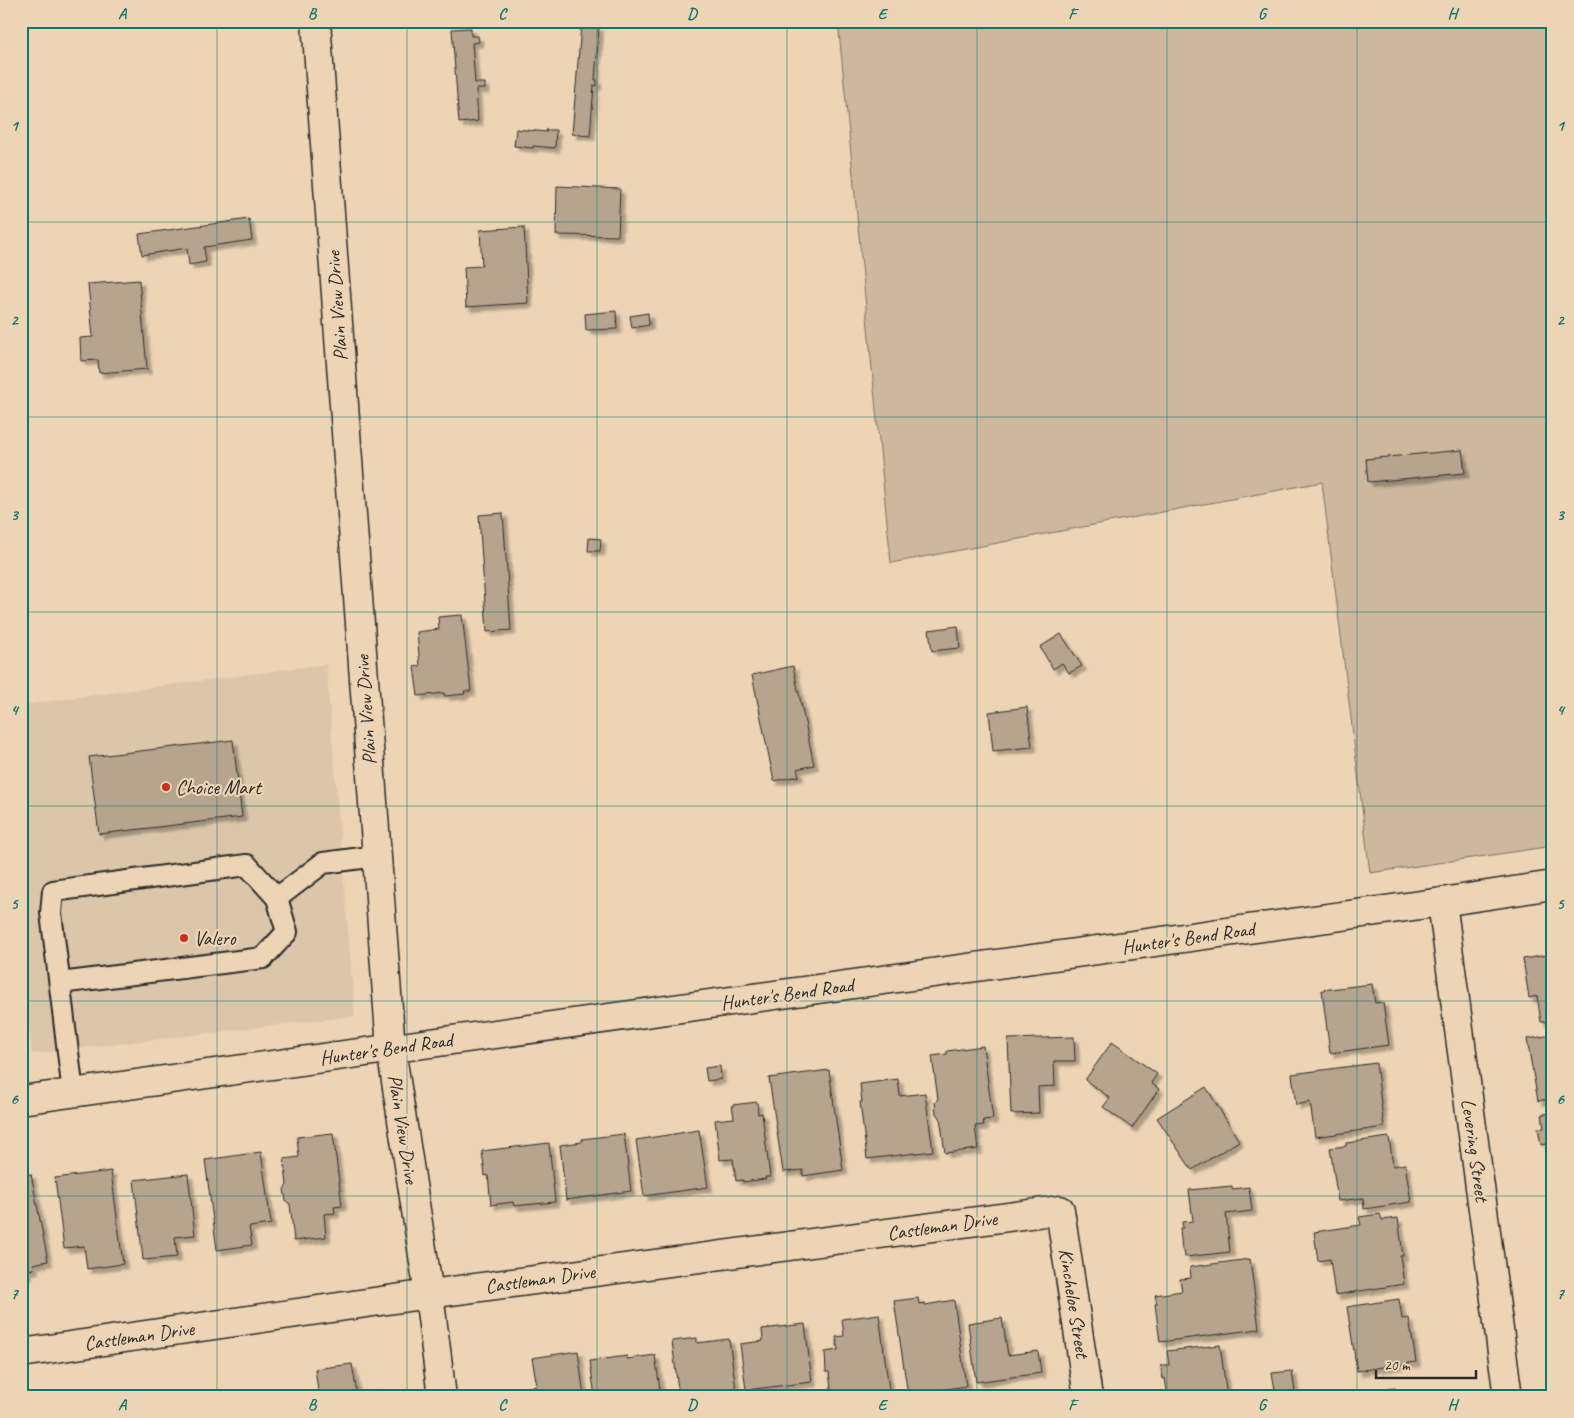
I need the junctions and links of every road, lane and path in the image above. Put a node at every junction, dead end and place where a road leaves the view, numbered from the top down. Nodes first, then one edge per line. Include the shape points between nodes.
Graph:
1 (316, 21) edge
2 (377, 856) junction
3 (1553, 885) edge
4 (277, 898) junction
5 (1442, 902) junction
6 (60, 983) junction
7 (391, 1049) junction
8 (73, 1093) junction
9 (21, 1100) edge
10 (1060, 1210) joint
11 (428, 1294) junction
12 (21, 1353) edge
13 (442, 1397) edge
14 (1088, 1397) edge
15 (1508, 1397) edge

1 - 2 street, Plain View Drive
2 - 4 lane via 323,863
2 - 7 street, Plain View Drive
3 - 5 street, Hunter's Bend Road
4 - 6 lane via 287,932 263,958
4 - 6 lane via 247,865 53,890 51,913
5 - 7 street, Hunter's Bend Road
5 - 15 street, Levering Street
6 - 8 lane
7 - 8 street, Hunter's Bend Road
7 - 11 street, Plain View Drive
8 - 9 street, Hunter's Bend Road
10 - 11 street, Castleman Drive
10 - 14 street, Kincheloe Street
11 - 12 street, Castleman Drive
11 - 13 street, Plain View Drive

